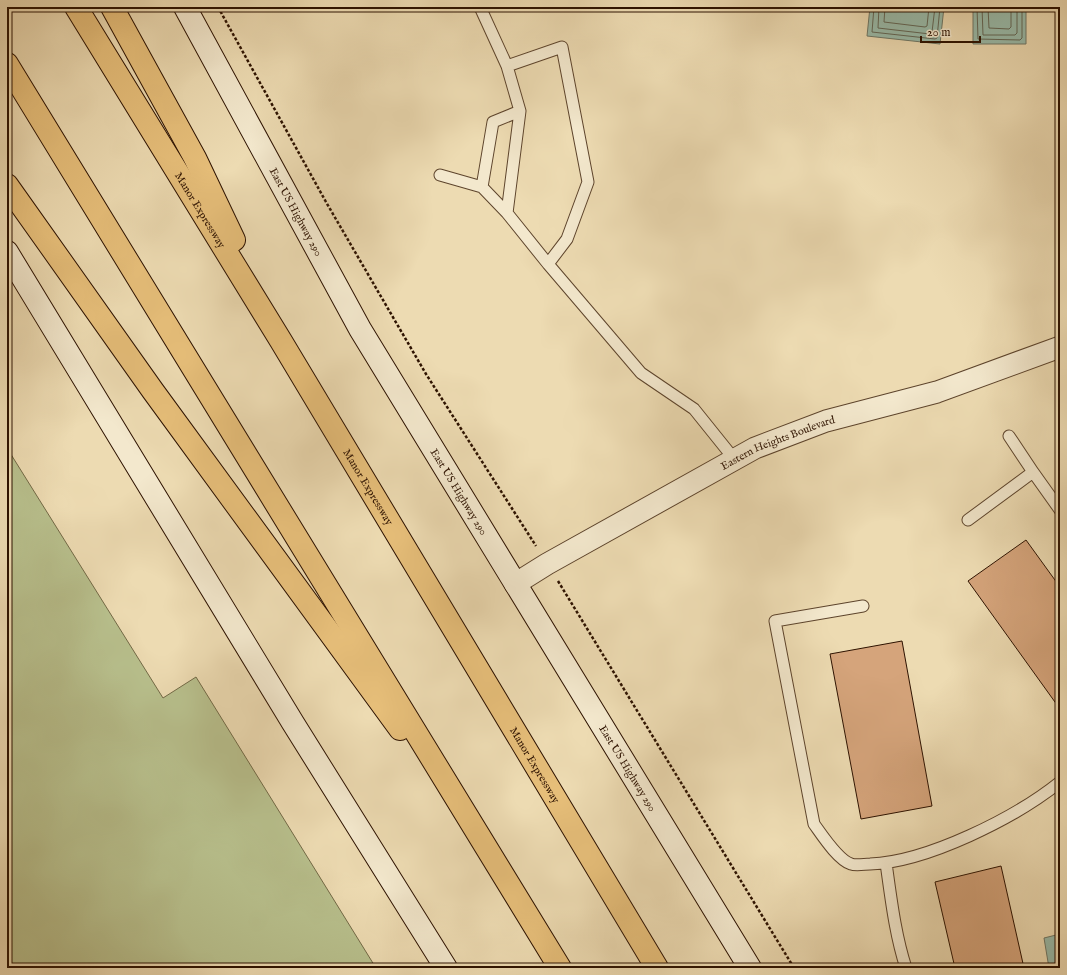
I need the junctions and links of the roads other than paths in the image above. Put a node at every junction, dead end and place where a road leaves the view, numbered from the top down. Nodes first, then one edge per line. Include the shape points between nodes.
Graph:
1 (76, 7) edge
2 (112, 7) edge
3 (184, 7) edge
4 (480, 7) edge
5 (7, 64) edge
6 (507, 66) junction
7 (520, 111) junction
8 (440, 175) dead end
9 (7, 185) edge
10 (482, 187) junction
11 (507, 213) junction
12 (7, 252) edge
13 (548, 264) junction
14 (281, 341) junction
15 (1060, 347) edge
16 (1009, 436) dead end
17 (735, 460) junction
18 (1033, 472) junction
19 (1060, 510) edge
20 (968, 520) dead end
21 (515, 584) junction
22 (864, 606) dead end
23 (1060, 782) edge
24 (495, 860) junction
25 (886, 863) junction
26 (446, 968) edge
27 (560, 968) edge
28 (657, 968) edge
29 (750, 968) edge
30 (906, 968) edge

1 - 14 highway, Manor Expressway
2 - 14 highway via 195,158
3 - 21 main road, East US Highway 290 via 360,330
4 - 6 lane
5 - 24 highway
6 - 7 lane
6 - 13 lane via 562,47 588,182 567,239
7 - 10 lane via 493,122
7 - 11 lane
8 - 10 lane
9 - 24 highway via 162,404
10 - 11 lane
11 - 13 lane
12 - 26 main road via 293,723
13 - 17 lane via 641,373 694,409
14 - 28 highway, Manor Expressway
15 - 17 street, Eastern Heights Boulevard via 937,392 826,421 756,448
16 - 18 lane
17 - 21 street, Eastern Heights Boulevard
18 - 19 lane
18 - 20 lane
21 - 29 main road, East US Highway 290
22 - 25 lane via 775,621 814,824 832,849 851,864
23 - 25 lane via 978,833 908,858
24 - 27 highway
25 - 30 lane

